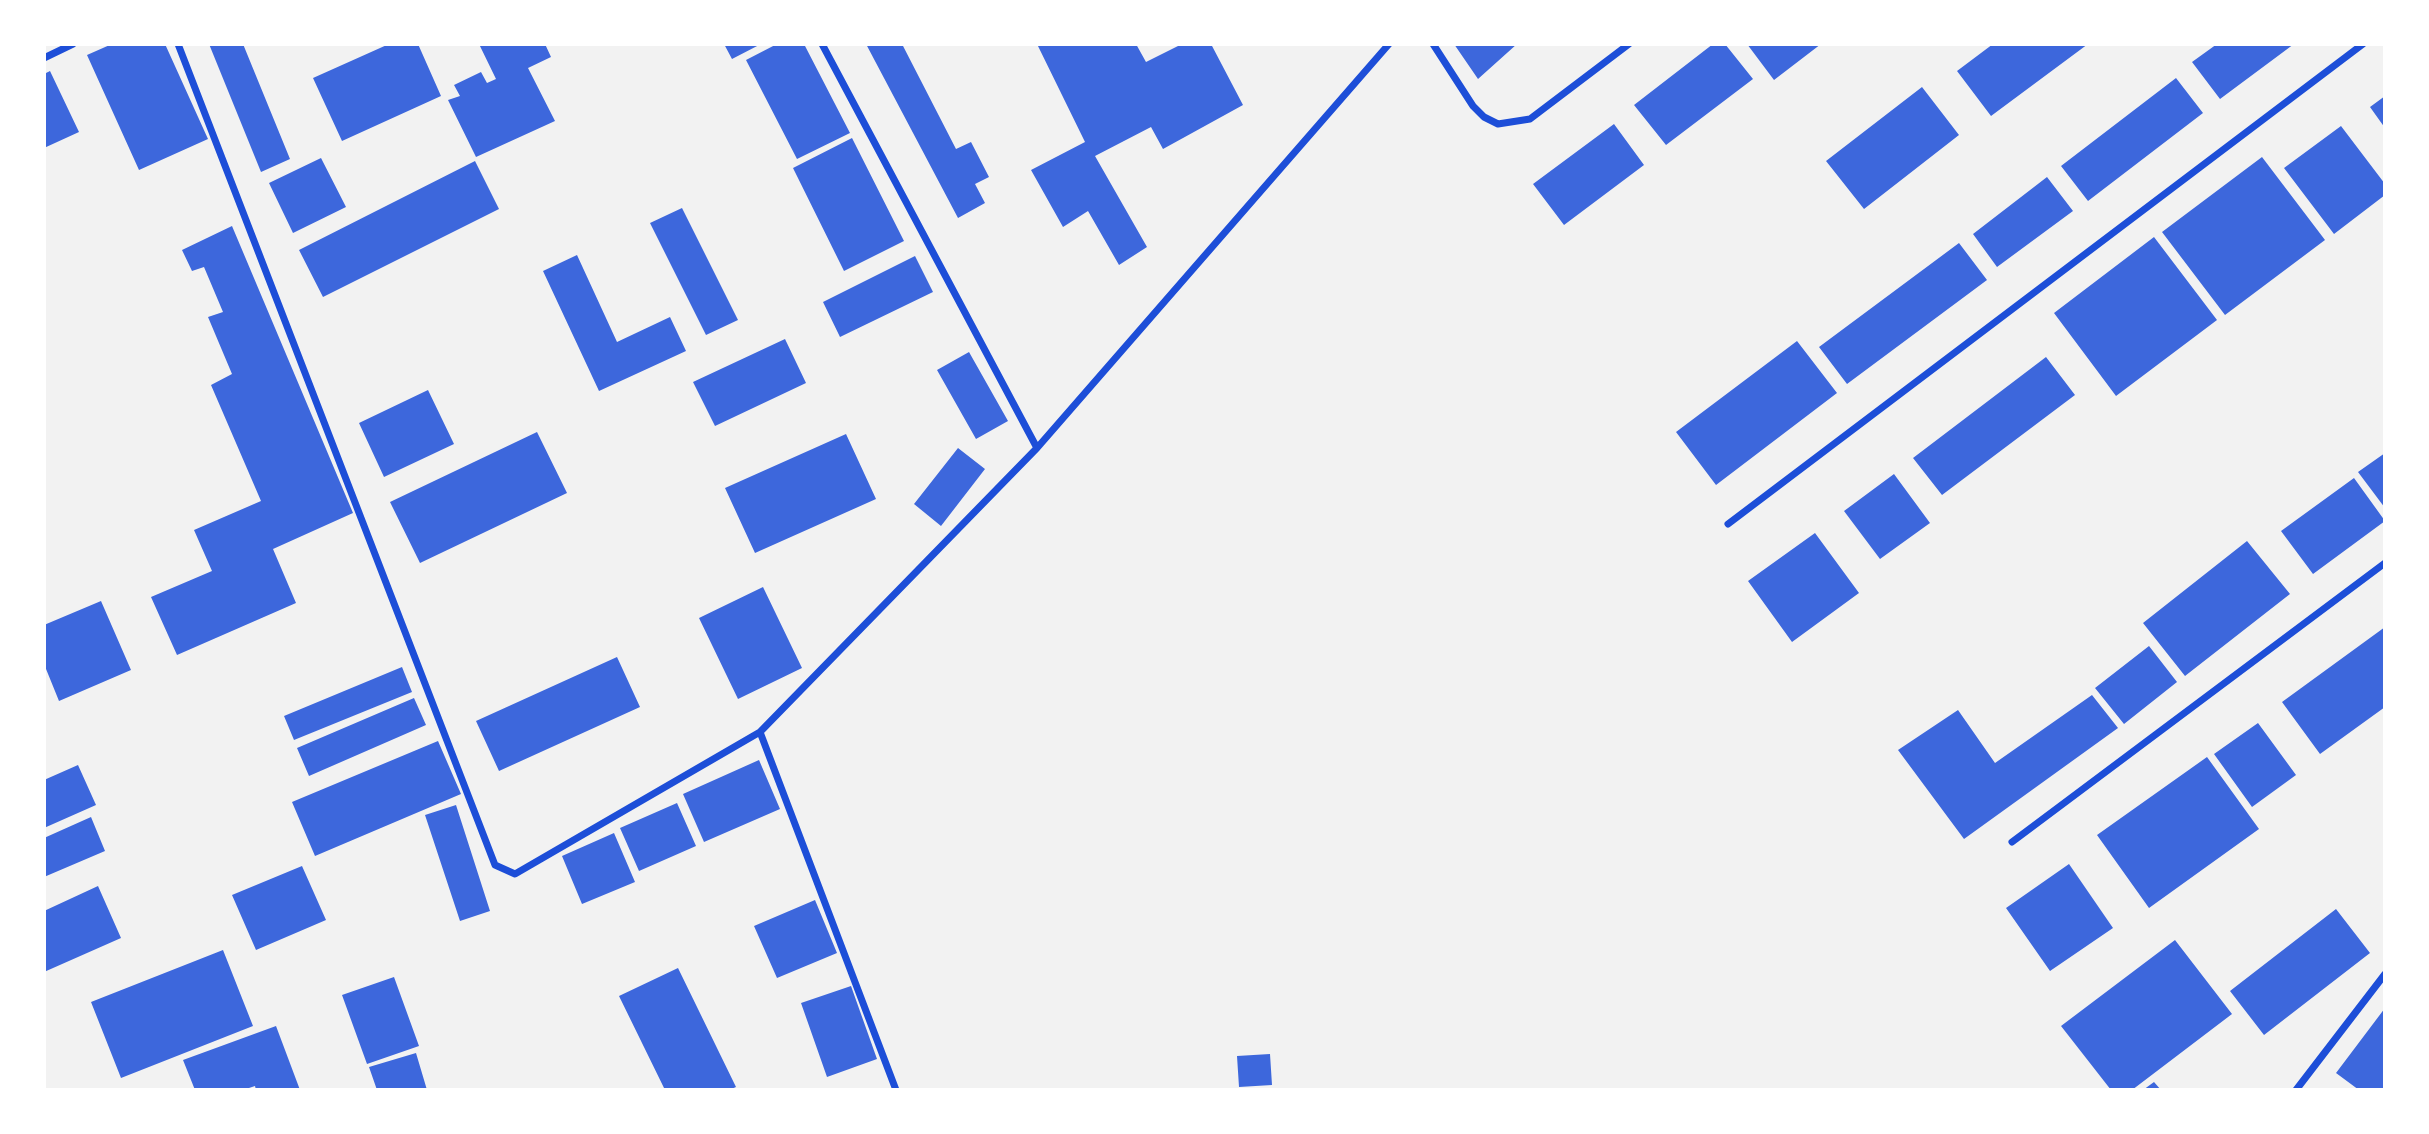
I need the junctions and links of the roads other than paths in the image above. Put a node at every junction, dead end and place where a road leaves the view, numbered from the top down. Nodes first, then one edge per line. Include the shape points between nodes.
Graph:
1 (73, 44) edge
2 (178, 44) edge
3 (822, 44) edge
4 (1389, 44) edge
5 (1433, 44) edge
6 (1629, 44) edge
7 (2363, 44) edge
8 (44, 58) edge
9 (1037, 448) junction
10 (1728, 524) dead end
11 (2385, 563) edge
12 (760, 733) junction
13 (2012, 842) dead end
14 (2385, 974) edge
15 (896, 1090) edge
16 (2296, 1090) edge

1 - 8 street
2 - 12 street via 495,865 514,874
3 - 9 street
4 - 9 street
5 - 6 street via 1473,106 1498,124 1530,119
7 - 10 street
9 - 12 street
11 - 13 street
12 - 15 street
14 - 16 street

